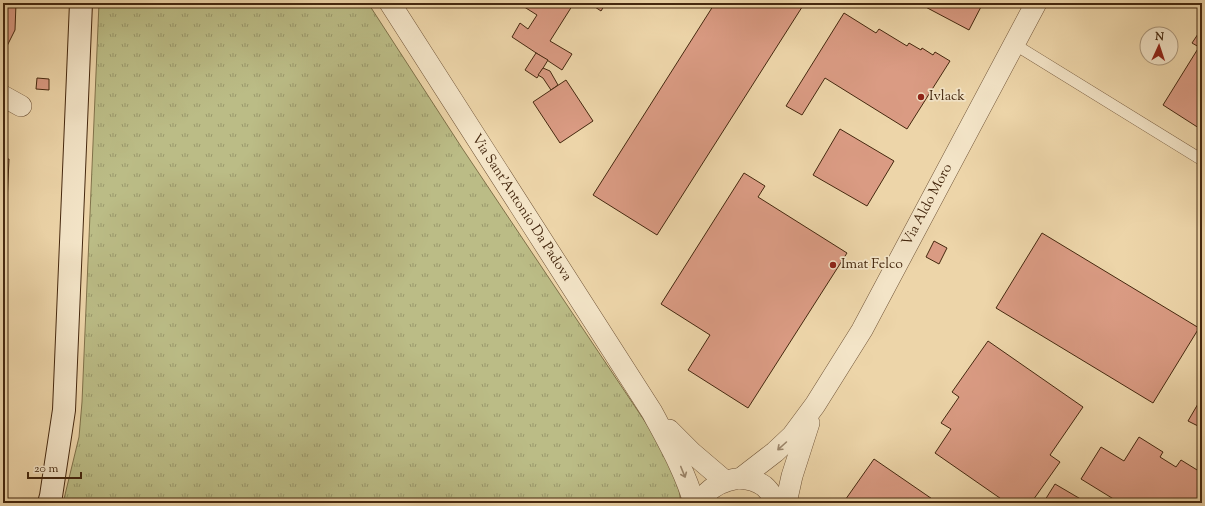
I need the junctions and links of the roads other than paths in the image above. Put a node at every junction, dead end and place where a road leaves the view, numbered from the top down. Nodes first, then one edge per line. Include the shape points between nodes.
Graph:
1 (81, 3) edge
2 (390, 3) edge
3 (1036, 3) edge
4 (1014, 44) junction
5 (3, 96) edge
6 (21, 106) dead end
7 (1202, 160) edge
8 (815, 404) junction
9 (652, 412) junction
10 (732, 480) junction
11 (49, 503) edge
12 (694, 503) edge
13 (700, 503) edge
14 (777, 503) edge
15 (786, 503) edge

1 - 11 street via 64,410
2 - 9 street, Via Sant'Antonio Da Padova
3 - 4 street, Via Aldo Moro
4 - 7 lane
4 - 8 street, Via Aldo Moro via 862,330
5 - 6 street
8 -> 10 street, Via Aldo Moro via 787,442
8 - 15 street, Via Aldo Moro
9 - 10 street, Via Sant'Antonio Da Padova via 688,449
9 -> 12 street, Via Sant'Antonio Da Padova via 678,460
10 - 13 street, Via Aldo Moro via 711,488
10 - 14 street via 754,482 763,486

